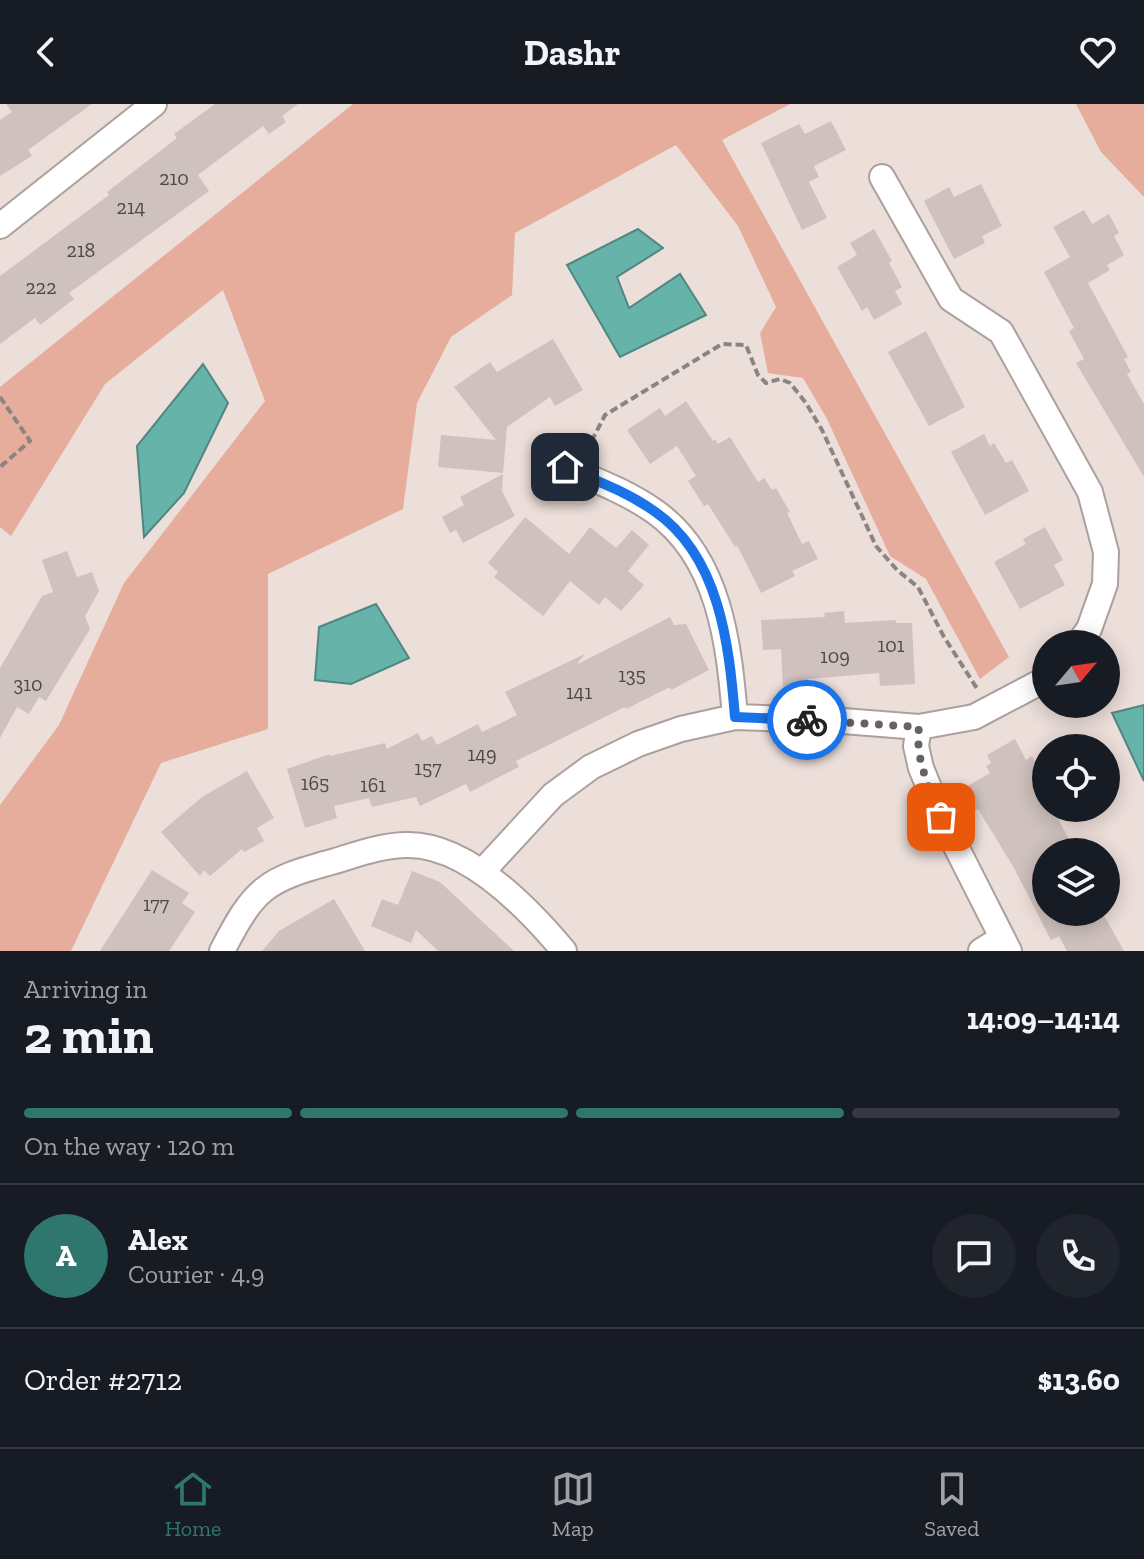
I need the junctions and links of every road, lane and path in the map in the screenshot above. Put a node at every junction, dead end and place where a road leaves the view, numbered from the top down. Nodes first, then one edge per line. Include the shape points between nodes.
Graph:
1 (154, 104) edge
2 (882, 177) dead end
3 (0, 226) edge
4 (0, 397) edge
5 (0, 467) edge
6 (570, 470) joint
7 (1088, 630) edge
8 (1032, 686) edge
9 (990, 709) junction
10 (735, 717) junction
11 (919, 727) junction
12 (482, 872) junction
13 (1006, 945) edge
14 (222, 951) edge
15 (564, 951) edge
16 (981, 951) edge

1 - 3 street
2 - 7 street via 951,299 1001,332 1090,492 1106,552 1105,584
4 - 5 path via 30,441
6 - 9 path via 605,415 722,344 746,345 766,383 790,383 806,403 876,546 918,587
6 - 10 street via 656,512 696,558 723,621
8 - 9 street
9 - 11 street
10 - 11 street
10 - 12 street via 681,729 591,767 553,795
11 - 13 street via 921,768
12 - 14 street via 449,854 407,844 308,868 261,890 244,909
12 - 15 street
13 - 16 street

